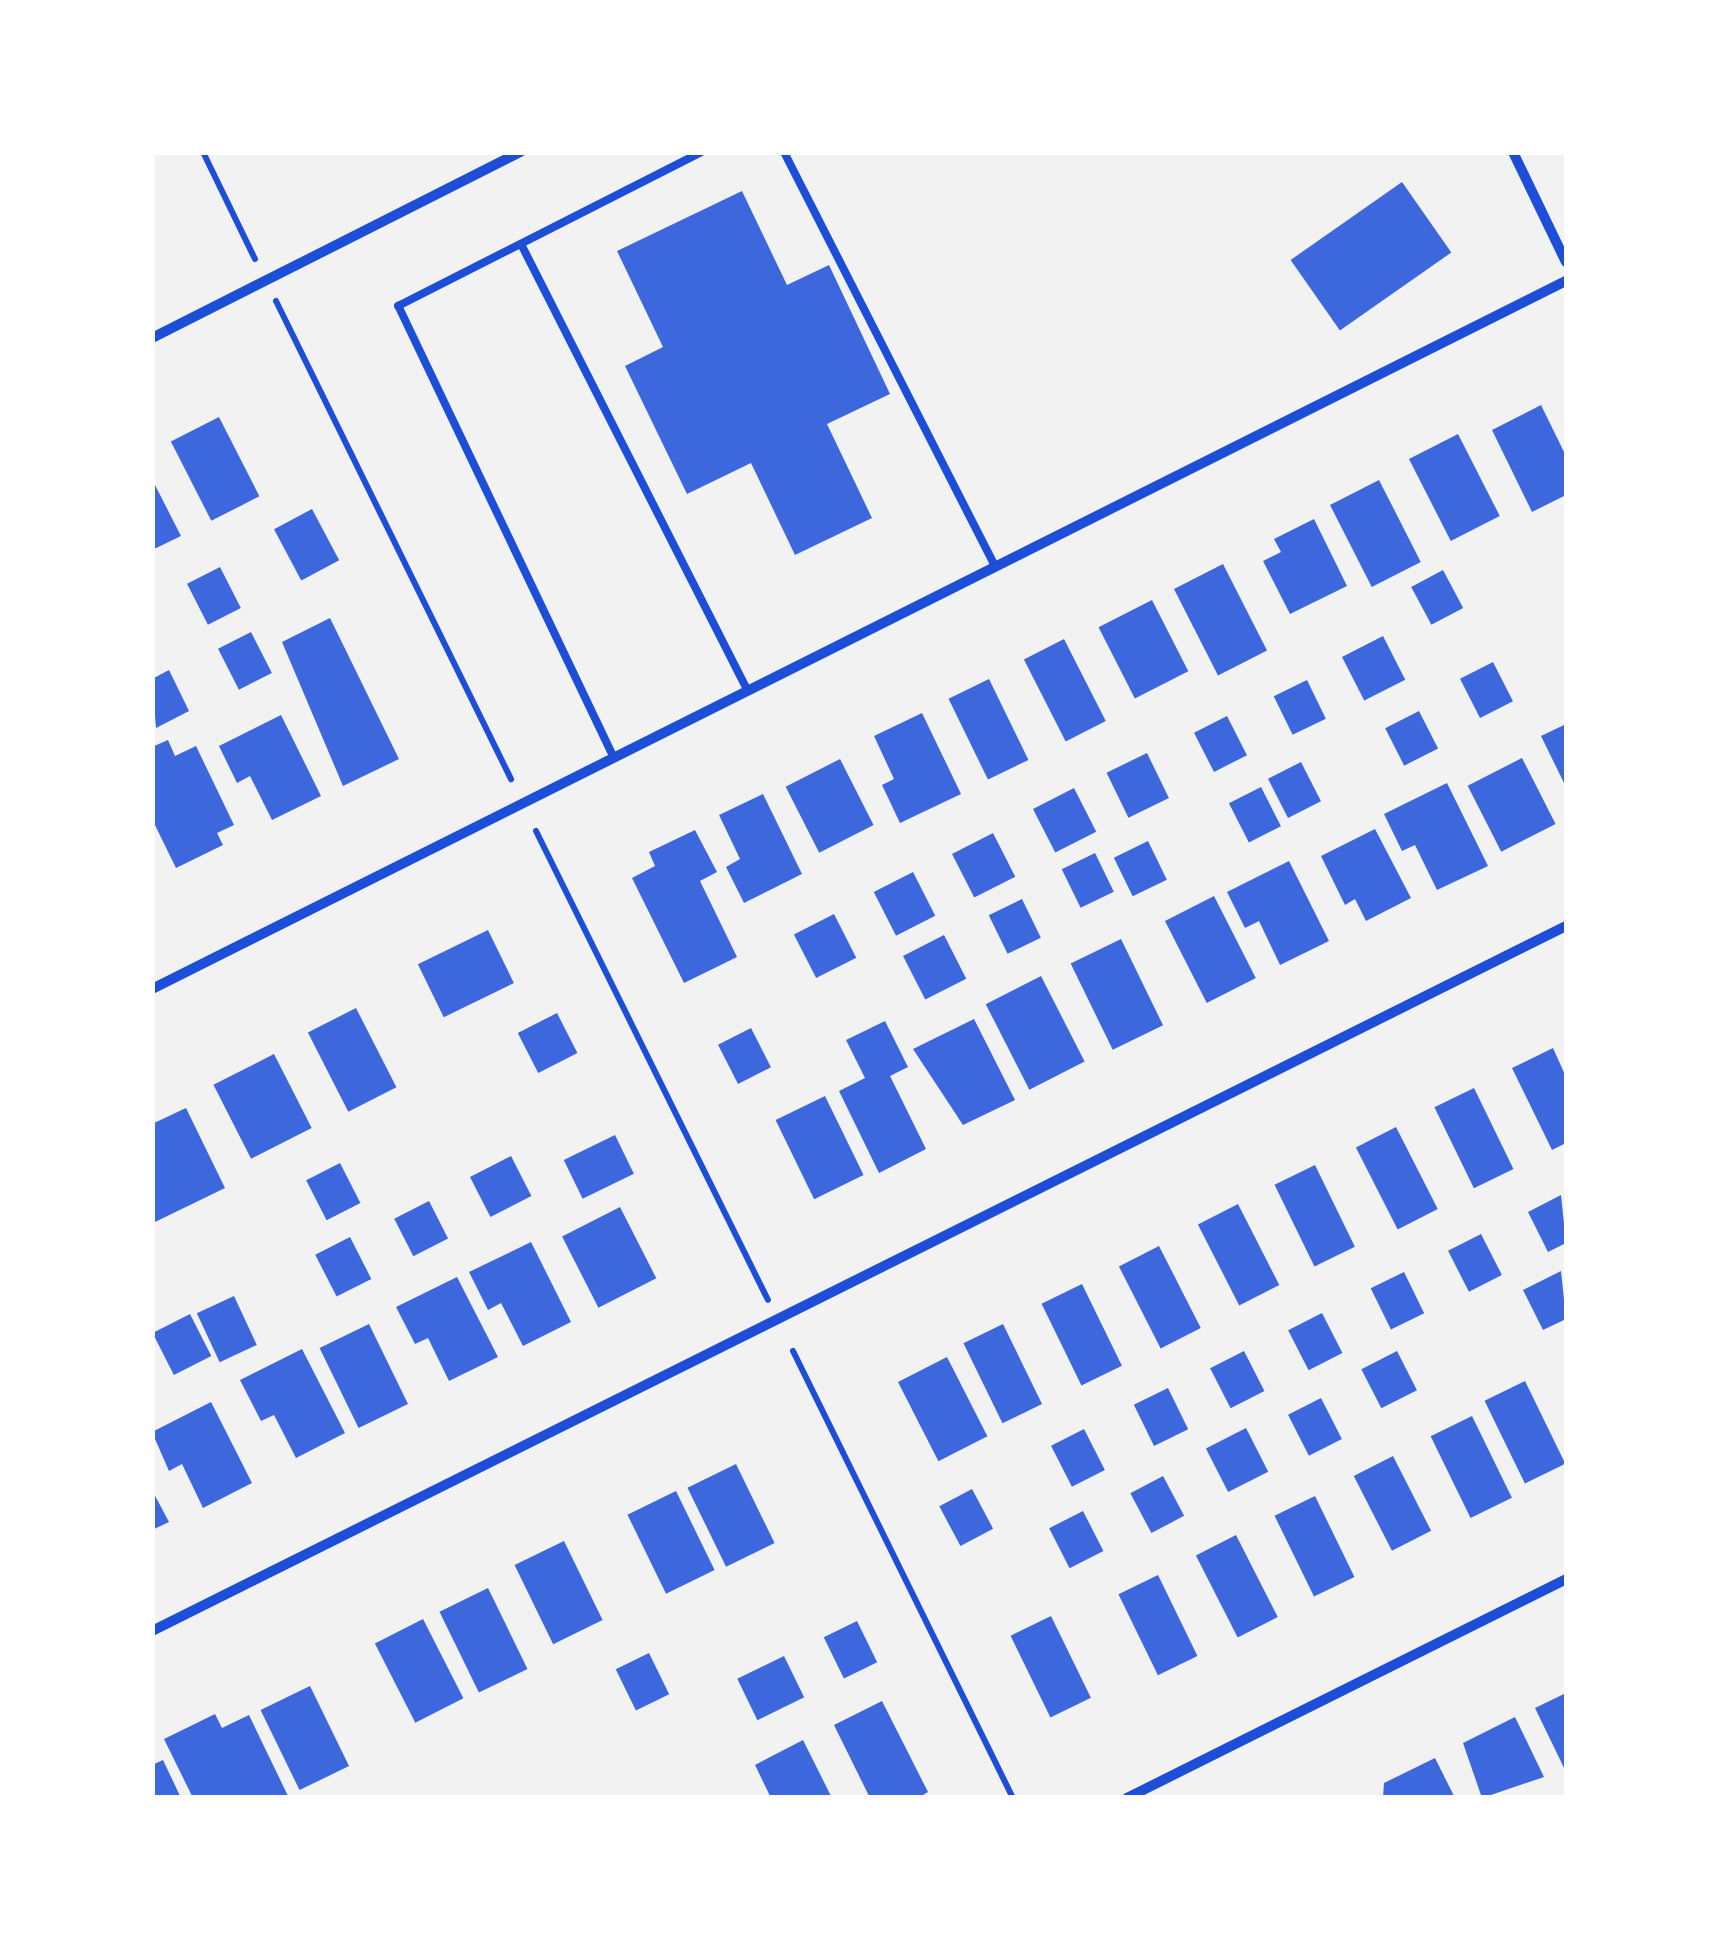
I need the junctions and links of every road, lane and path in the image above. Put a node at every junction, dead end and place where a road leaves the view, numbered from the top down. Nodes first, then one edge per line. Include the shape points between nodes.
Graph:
1 (203, 152) edge
2 (521, 152) edge
3 (701, 152) edge
4 (784, 152) edge
5 (1513, 152) edge
6 (520, 244) junction
7 (255, 259) dead end
8 (1566, 262) edge
9 (1566, 281) edge
10 (276, 301) dead end
11 (152, 338) edge
12 (994, 564) junction
13 (747, 689) junction
14 (613, 756) junction
15 (511, 779) dead end
16 (536, 831) dead end
17 (1566, 926) edge
18 (152, 989) edge
19 (768, 1301) dead end
20 (793, 1350) dead end
21 (1566, 1579) edge
22 (152, 1631) edge
23 (1013, 1798) edge
24 (1126, 1798) edge

1 - 7 path
2 - 11 street
3 - 6 lane
4 - 12 lane
5 - 8 street
6 - 13 lane
6 - 14 lane via 398,306
9 - 12 street
10 - 15 path
12 - 13 street
13 - 14 street
14 - 18 street
16 - 19 path
17 - 22 street
20 - 23 path
21 - 24 street

